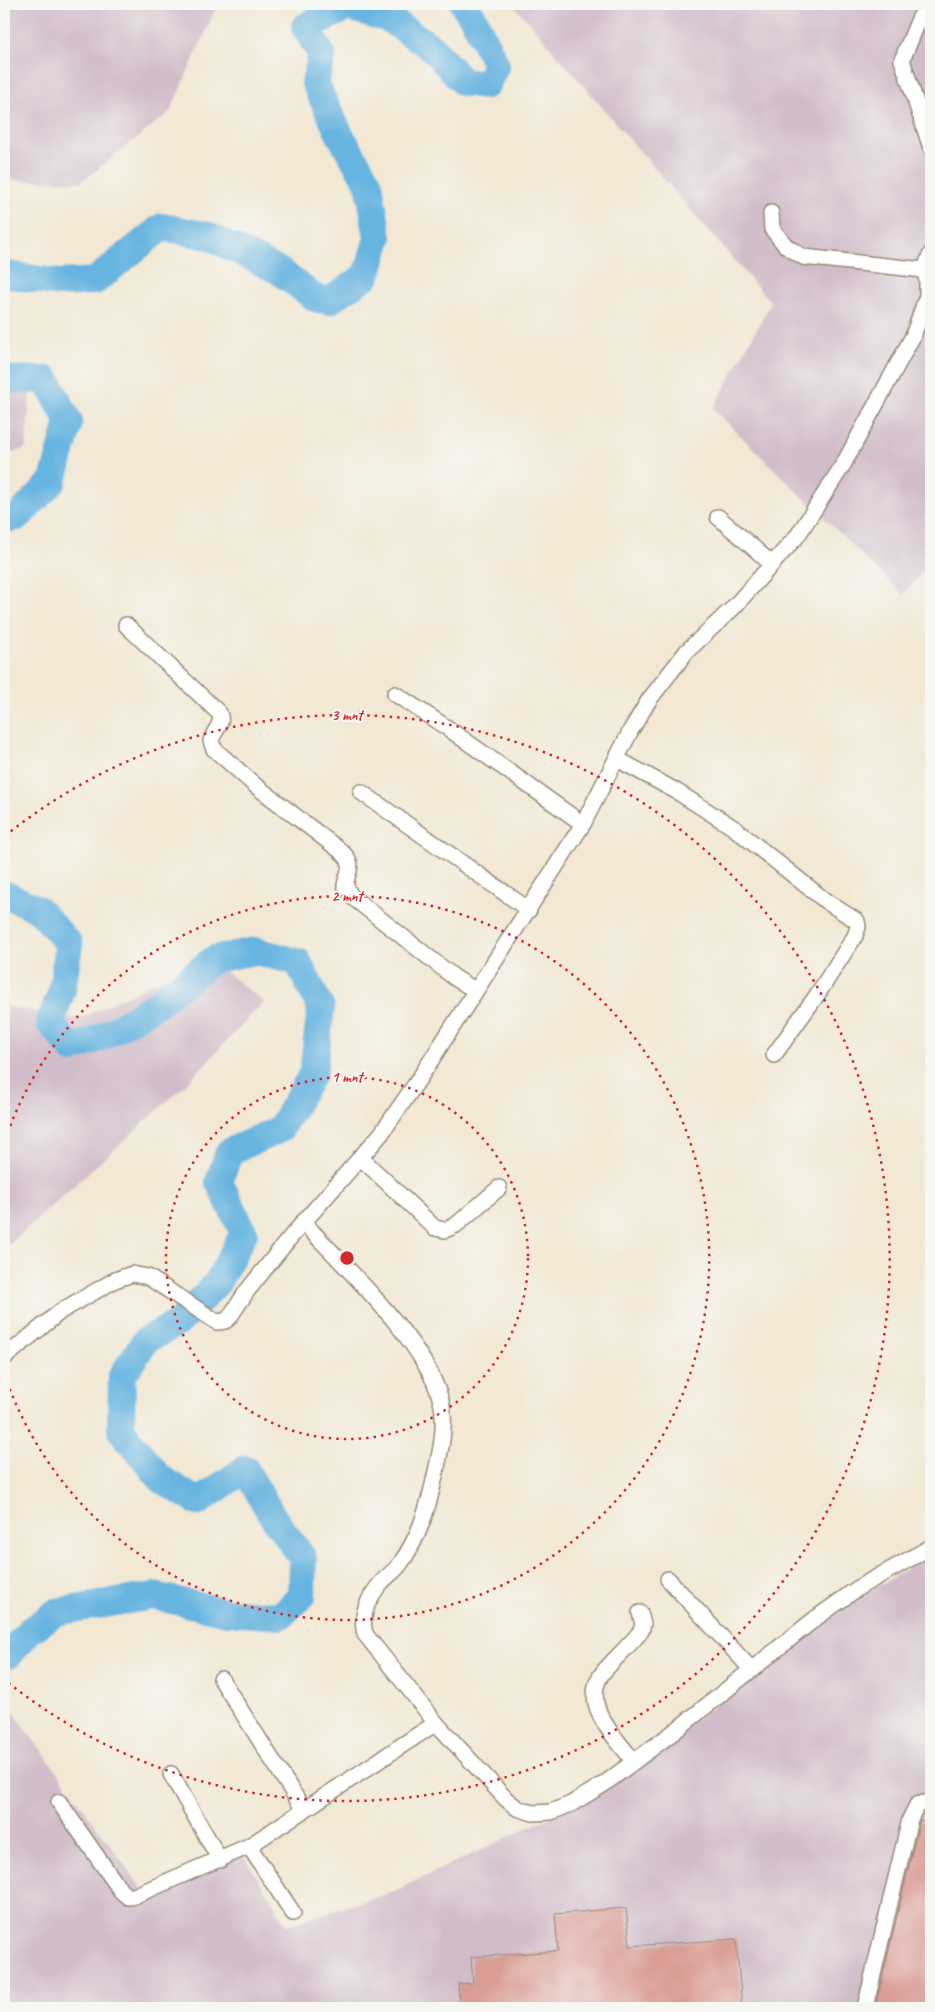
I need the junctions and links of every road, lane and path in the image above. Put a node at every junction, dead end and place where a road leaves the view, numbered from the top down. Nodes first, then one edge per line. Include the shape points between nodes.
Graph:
1 (931, 4) edge
2 (931, 148) edge
3 (771, 213) dead end
4 (931, 254) edge
5 (924, 270) junction
6 (718, 517) dead end
7 (772, 564) junction
8 (126, 625) dead end
9 (396, 694) dead end
10 (617, 759) junction
11 (361, 792) dead end
12 (583, 824) junction
13 (529, 910) junction
14 (475, 990) junction
15 (774, 1055) dead end
16 (360, 1157) junction
17 (499, 1188) dead end
18 (303, 1222) junction
19 (4, 1358) edge
20 (931, 1547) edge
21 (668, 1579) dead end
22 (640, 1613) dead end
23 (752, 1670) junction
24 (222, 1679) dead end
25 (436, 1723) junction
26 (634, 1761) junction
27 (171, 1774) dead end
28 (59, 1802) dead end
29 (931, 1805) edge
30 (304, 1810) junction
31 (249, 1846) junction
32 (220, 1860) junction
33 (293, 1913) dead end
34 (865, 2008) edge

1 - 2 street via 920,17 902,60
3 - 5 street via 772,229 786,246 802,256
4 - 5 street
5 - 7 street via 927,296 913,336 844,465 798,534
6 - 7 street
7 - 10 street via 733,608 687,651 650,700
8 - 14 street via 219,713 220,724 211,741 214,749 349,859 350,869 345,885 351,896 455,978
9 - 12 street
10 - 12 street
10 - 15 street via 734,828 827,902 857,921 855,936
11 - 13 street
12 - 13 street
13 - 14 street
14 - 16 street via 419,1079 381,1134
16 - 17 street via 440,1230 456,1225
16 - 18 street
18 - 19 street via 229,1318 220,1322 213,1320 148,1277 132,1274 115,1280 61,1312
18 - 25 street via 386,1312 415,1349 428,1367 442,1402 436,1471 423,1524 400,1565 381,1582 370,1598 362,1622 373,1645
20 - 23 street via 861,1586
21 - 23 street
22 - 26 street via 641,1631 602,1673 595,1692 598,1709 608,1729
23 - 26 street
24 - 30 street
25 - 26 street via 506,1800 533,1813 551,1812 571,1804
25 - 30 street
27 - 32 street
28 - 32 street via 121,1891 128,1896
29 - 34 street via 917,1805 910,1819
30 - 31 street
31 - 32 street
31 - 33 street

